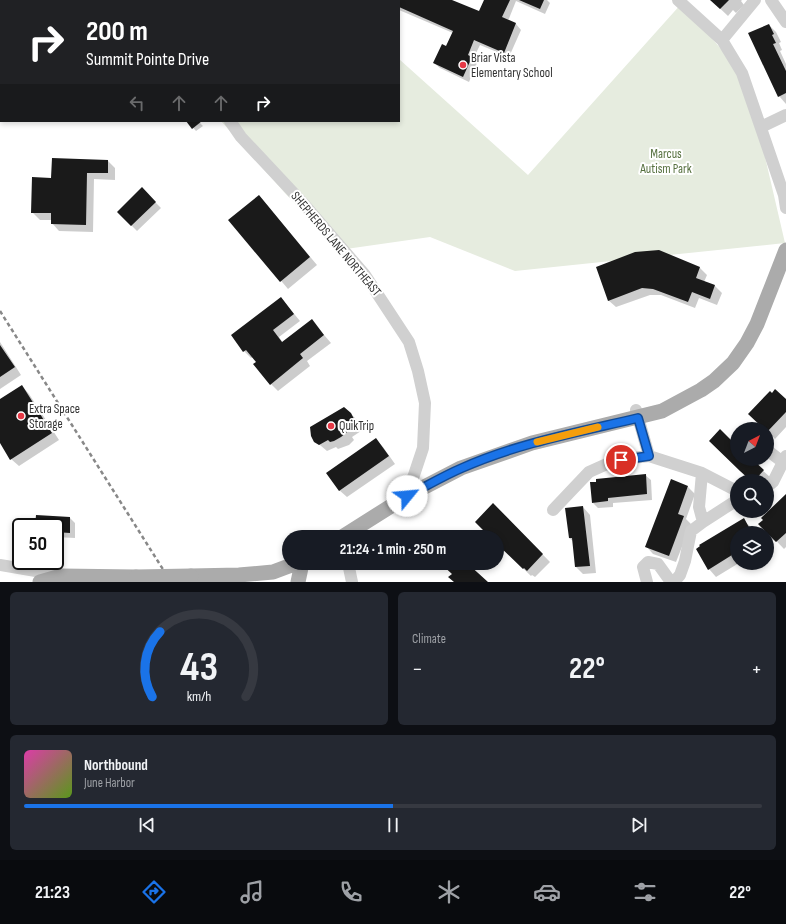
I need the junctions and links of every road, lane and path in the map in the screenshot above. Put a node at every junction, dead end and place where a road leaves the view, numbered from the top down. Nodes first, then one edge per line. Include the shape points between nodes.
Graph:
1 (679, 0) edge
2 (754, 0) edge
3 (771, 0) edge
4 (786, 22) edge
5 (722, 40) junction
6 (786, 115) edge
7 (231, 122) edge
8 (761, 127) junction
9 (786, 208) edge
10 (786, 250) edge
11 (637, 414) junction
12 (774, 455) edge
13 (649, 456) junction
14 (786, 458) edge
15 (702, 473) junction
16 (774, 480) edge
17 (730, 487) edge
18 (407, 496) junction
19 (730, 505) edge
20 (553, 510) dead end
21 (703, 522) junction
22 (354, 530) edge
23 (0, 565) edge
24 (282, 569) edge
25 (301, 570) edge
26 (349, 570) edge
27 (61, 576) junction
28 (40, 582) edge
29 (298, 582) edge
30 (352, 582) edge
31 (648, 582) edge
32 (671, 582) edge
33 (674, 582) edge

1 - 5 street
2 - 5 street
3 - 4 street
5 - 8 street via 742,73
6 - 8 street
7 - 18 street, SHEPHERDS LANE NORTHEAST via 241,137 365,275 409,342 425,403 423,448
8 - 9 street
10 - 11 main road via 756,324 733,363 714,381 688,398 662,411
11 - 13 street
11 - 18 main road via 491,456 461,468
12 - 14 street via 780,460
13 - 15 street
13 - 20 street via 609,463 589,472
14 - 16 street
15 - 17 street
15 - 21 street via 699,507
18 - 22 main road
19 - 21 street
21 - 33 street via 691,531 685,561 680,575
23 - 27 street
24 - 27 main road, bridge via 273,572 239,575
25 - 29 main road
26 - 30 street
27 - 28 main road
31 - 32 street via 643,568 648,562 658,564

